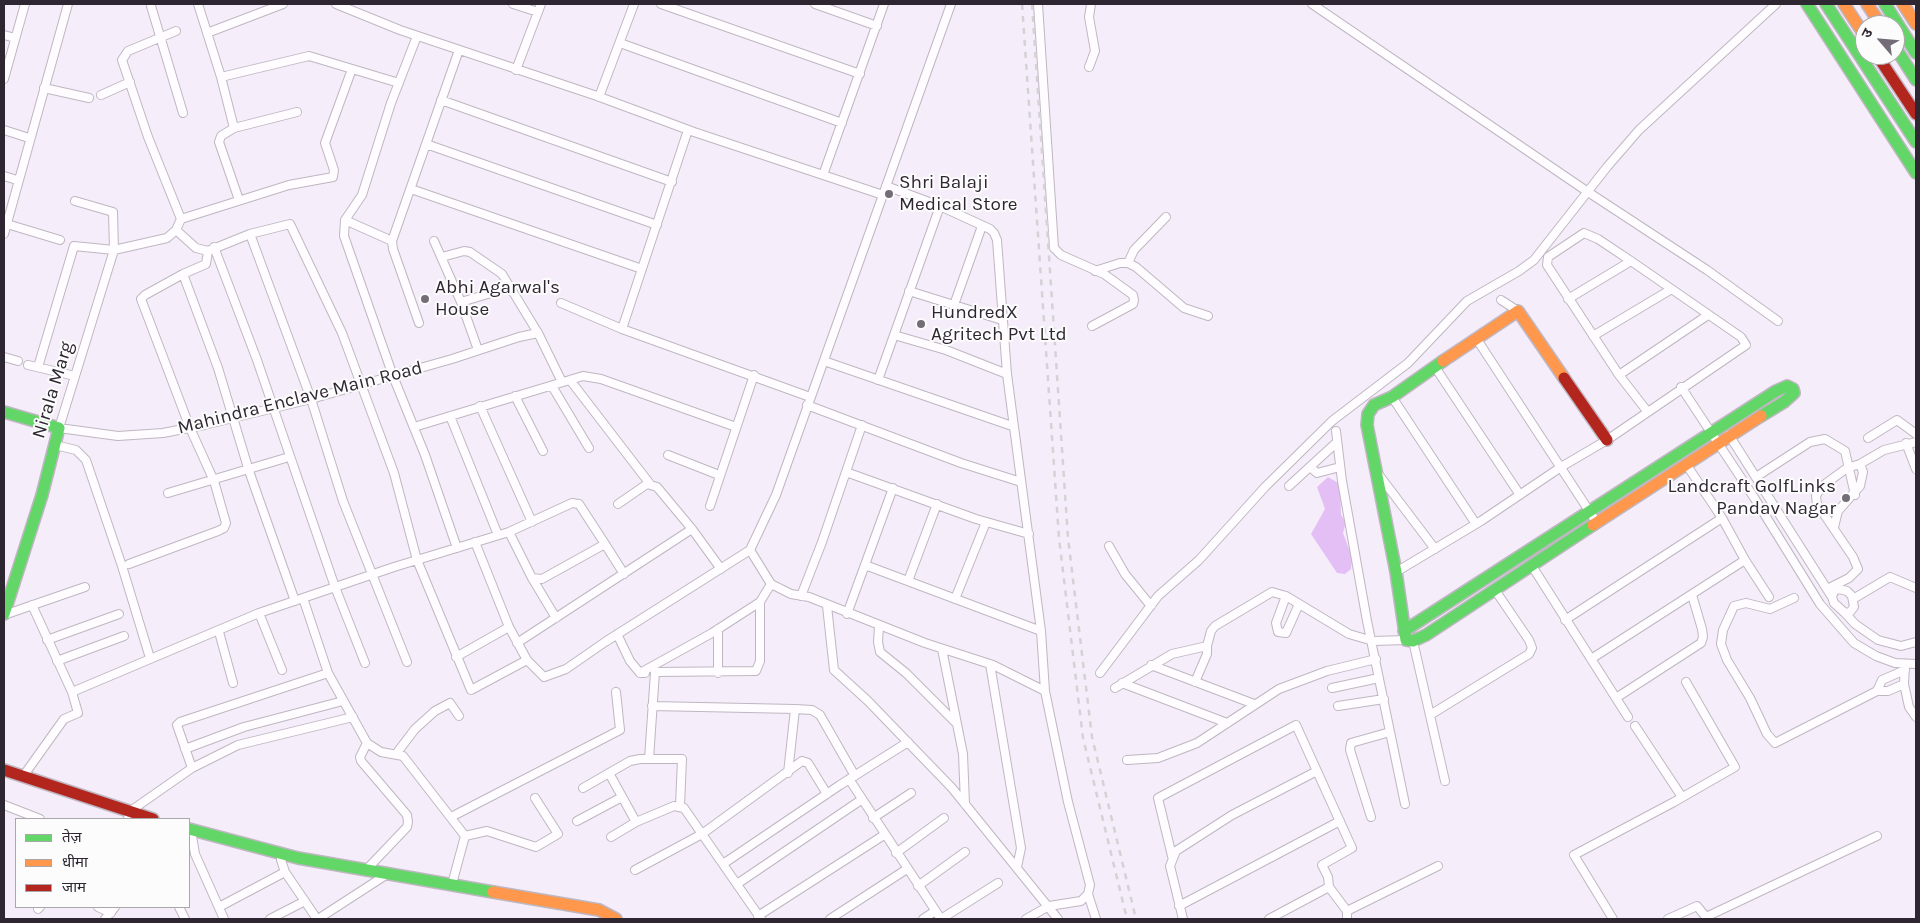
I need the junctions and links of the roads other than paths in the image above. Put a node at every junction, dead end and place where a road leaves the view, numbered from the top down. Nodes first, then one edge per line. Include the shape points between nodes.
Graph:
1 (25, 4) edge
2 (68, 4) edge
3 (198, 4) edge
4 (283, 4) edge
5 (336, 4) edge
6 (513, 4) edge
7 (541, 4) edge
8 (634, 4) edge
9 (661, 4) edge
10 (815, 4) edge
11 (884, 4) edge
12 (951, 4) edge
13 (1038, 4) edge
14 (1090, 4) edge
15 (1312, 4) edge
16 (1776, 4) edge
17 (1807, 4) edge
18 (1826, 4) edge
19 (1844, 4) edge
20 (1867, 4) edge
21 (1885, 4) edge
22 (1903, 4) edge
23 (151, 6) dead end
24 (538, 12) junction
25 (1874, 15) edge
26 (1855, 21) edge
27 (1916, 24) edge
28 (876, 26) junction
29 (176, 31) dead end
30 (207, 33) junction
31 (4, 35) edge
32 (417, 36) junction
33 (15, 38) junction
34 (159, 38) junction
35 (620, 43) junction
36 (459, 50) junction
37 (1916, 53) edge
38 (1905, 63) edge
39 (1884, 65) edge
40 (1089, 67) dead end
41 (352, 69) junction
42 (516, 70) junction
43 (860, 74) junction
44 (221, 77) junction
45 (4, 79) edge
46 (1916, 80) edge
47 (130, 82) junction
48 (399, 84) junction
49 (44, 88) junction
50 (101, 95) dead end
51 (599, 97) junction
52 (89, 98) dead end
53 (441, 100) junction
54 (297, 112) dead end
55 (183, 113) dead end
56 (1916, 114) edge
57 (842, 123) junction
58 (234, 128) junction
59 (4, 130) edge
60 (688, 130) junction
61 (29, 138) junction
62 (1916, 142) edge
63 (426, 144) junction
64 (1916, 173) edge
65 (823, 175) junction
66 (4, 176) edge
67 (17, 180) junction
68 (672, 182) junction
69 (886, 186) junction
70 (411, 189) junction
71 (1588, 192) junction
72 (884, 195) junction
73 (239, 200) junction
74 (75, 201) dead end
75 (940, 206) junction
76 (1166, 217) dead end
77 (181, 220) junction
78 (345, 220) junction
79 (7, 224) junction
80 (657, 225) junction
81 (982, 226) junction
82 (176, 230) junction
83 (4, 234) edge
84 (250, 234) junction
85 (60, 240) dead end
86 (392, 241) junction
87 (434, 241) dead end
88 (211, 249) junction
89 (114, 250) junction
90 (442, 257) junction
91 (1631, 261) junction
92 (1128, 263) junction
93 (642, 269) junction
94 (1095, 271) junction
95 (183, 274) junction
96 (511, 287) junction
97 (1670, 290) junction
98 (909, 291) junction
99 (1568, 298) junction
100 (1501, 300) dead end
101 (461, 302) junction
102 (561, 303) dead end
103 (954, 305) junction
104 (1518, 311) junction
105 (1708, 315) junction
106 (1208, 316) dead end
107 (1002, 320) junction
108 (1778, 321) dead end
109 (419, 323) dead end
110 (1092, 326) dead end
111 (622, 329) junction
112 (538, 333) junction
113 (894, 335) junction
114 (1593, 336) junction
115 (1476, 338) junction
116 (478, 350) junction
117 (4, 357) edge
118 (18, 361) dead end
119 (824, 362) junction
120 (28, 365) dead end
121 (38, 366) junction
122 (1435, 367) junction
123 (1007, 374) junction
124 (754, 375) junction
125 (1620, 375) junction
126 (75, 376) junction
127 (393, 376) junction
128 (878, 380) junction
129 (566, 381) junction
130 (360, 385) junction
131 (552, 386) junction
132 (1681, 388) junction
133 (514, 396) junction
134 (1392, 397) junction
135 (311, 399) junction
136 (809, 401) junction
137 (480, 406) junction
138 (273, 408) junction
139 (1647, 411) junction
140 (4, 412) edge
141 (450, 416) junction
142 (233, 418) junction
143 (862, 426) junction
144 (1012, 426) junction
145 (414, 427) junction
146 (736, 427) junction
147 (58, 428) junction
148 (190, 428) junction
149 (1336, 431) dead end
150 (1729, 434) junction
151 (1916, 434) edge
152 (1714, 438) junction
153 (1868, 438) dead end
154 (1606, 440) junction
155 (1337, 442) junction
156 (1916, 442) edge
157 (1906, 443) junction
158 (55, 445) junction
159 (589, 448) dead end
160 (543, 451) dead end
161 (668, 455) dead end
162 (289, 457) junction
163 (1686, 464) junction
164 (1860, 464) junction
165 (1310, 467) junction
166 (1340, 467) junction
167 (1561, 467) junction
168 (1847, 468) junction
169 (1916, 470) edge
170 (249, 471) junction
171 (1376, 471) junction
172 (846, 472) junction
173 (719, 475) junction
174 (1756, 477) junction
175 (214, 481) junction
176 (1020, 482) junction
177 (650, 484) junction
178 (1289, 486) dead end
179 (893, 488) junction
180 (168, 493) dead end
181 (1855, 494) junction
182 (1520, 495) junction
183 (618, 504) dead end
184 (937, 504) junction
185 (710, 506) dead end
186 (1590, 512) junction
187 (1722, 518) junction
188 (532, 522) junction
189 (986, 522) junction
190 (1597, 523) junction
191 (1476, 524) junction
192 (1834, 527) junction
193 (692, 529) junction
194 (509, 532) junction
195 (1029, 534) junction
196 (498, 535) junction
197 (475, 542) junction
198 (605, 544) junction
199 (1108, 546) dead end
200 (457, 548) junction
201 (1435, 548) junction
202 (750, 550) junction
203 (417, 560) junction
204 (1746, 560) junction
205 (128, 564) dead end
206 (865, 565) junction
207 (1532, 566) junction
208 (722, 569) junction
209 (1396, 572) junction
210 (372, 574) junction
211 (624, 574) junction
212 (532, 578) junction
213 (908, 581) junction
214 (771, 584) junction
215 (86, 587) dead end
216 (335, 587) junction
217 (1916, 588) edge
218 (1827, 589) junction
219 (1495, 590) junction
220 (1692, 595) junction
221 (801, 596) junction
222 (1286, 596) junction
223 (1832, 597) junction
224 (1769, 598) dead end
225 (1794, 598) dead end
226 (299, 599) junction
227 (955, 599) junction
228 (1853, 599) junction
229 (760, 602) junction
230 (1299, 604) junction
231 (32, 605) junction
232 (827, 606) junction
233 (1151, 606) junction
234 (259, 613) junction
235 (1845, 613) junction
236 (119, 614) dead end
237 (847, 614) junction
238 (4, 615) edge
239 (556, 618) junction
240 (1565, 620) junction
241 (879, 626) junction
242 (509, 627) junction
243 (718, 629) junction
244 (1041, 631) junction
245 (219, 632) junction
246 (617, 634) junction
247 (124, 636) dead end
248 (1408, 637) junction
249 (47, 640) junction
250 (1373, 641) junction
251 (1916, 642) edge
252 (517, 643) junction
253 (1207, 646) junction
254 (942, 649) junction
255 (456, 657) junction
256 (150, 658) junction
257 (1376, 659) junction
258 (1591, 659) junction
259 (527, 660) junction
260 (57, 661) junction
261 (406, 662) dead end
262 (365, 663) dead end
263 (990, 664) junction
264 (1916, 664) edge
265 (1151, 665) junction
266 (1905, 667) junction
267 (282, 670) dead end
268 (655, 672) junction
269 (718, 672) junction
270 (328, 673) junction
271 (640, 673) junction
272 (1100, 673) dead end
273 (1379, 678) junction
274 (1195, 682) junction
275 (1686, 682) dead end
276 (1122, 683) junction
277 (233, 684) dead end
278 (1904, 684) junction
279 (1115, 688) dead end
280 (1332, 688) dead end
281 (1045, 691) junction
282 (1877, 691) junction
283 (72, 692) junction
284 (616, 692) dead end
285 (1616, 698) junction
286 (1384, 699) junction
287 (344, 701) junction
288 (1254, 704) junction
289 (652, 706) junction
290 (1338, 706) dead end
291 (795, 709) junction
292 (1430, 715) junction
293 (459, 716) dead end
294 (352, 717) junction
295 (1628, 717) dead end
296 (1916, 717) edge
297 (955, 722) junction
298 (1227, 723) junction
299 (1635, 726) dead end
300 (1390, 732) junction
301 (908, 742) junction
302 (367, 743) junction
303 (184, 749) junction
304 (396, 754) junction
305 (649, 759) junction
306 (1127, 760) dead end
307 (192, 768) junction
308 (4, 770) edge
309 (1317, 771) junction
310 (609, 773) junction
311 (788, 773) junction
312 (24, 775) junction
313 (852, 778) junction
314 (1444, 781) dead end
315 (583, 788) dead end
316 (911, 792) dead end
317 (827, 794) junction
318 (622, 797) junction
319 (1682, 797) junction
320 (535, 798) dead end
321 (861, 800) junction
322 (965, 804) junction
323 (1405, 804) dead end
324 (4, 805) edge
325 (680, 806) junction
326 (128, 816) edge
327 (451, 817) junction
328 (1371, 817) dead end
329 (37, 818) edge
330 (145, 818) edge
331 (873, 818) junction
332 (944, 818) dead end
333 (577, 821) dead end
334 (1340, 821) junction
335 (636, 822) junction
336 (190, 829) edge
337 (702, 834) junction
338 (884, 835) junction
339 (465, 836) junction
340 (1877, 836) dead end
341 (611, 837) dead end
342 (965, 852) dead end
343 (896, 853) junction
344 (281, 854) junction
345 (1172, 856) junction
346 (723, 864) junction
347 (1438, 866) dead end
348 (1017, 867) junction
349 (367, 869) junction
350 (907, 869) junction
351 (635, 870) dead end
352 (285, 872) junction
353 (390, 873) junction
354 (998, 883) dead end
355 (452, 884) junction
356 (737, 884) junction
357 (918, 886) junction
358 (1330, 887) junction
359 (1088, 894) junction
360 (305, 901) junction
361 (1049, 906) junction
362 (1179, 906) junction
363 (219, 907) junction
364 (113, 910) edge
365 (935, 911) junction
366 (1347, 915) edge
367 (760, 917) edge
368 (1707, 918) edge
369 (105, 919) edge
370 (224, 919) edge
371 (270, 919) edge
372 (318, 919) edge
373 (616, 919) edge
374 (830, 919) edge
375 (923, 919) edge
376 (941, 919) edge
377 (1026, 919) edge
378 (1058, 919) edge
379 (1096, 919) edge
380 (1183, 919) edge
381 (1269, 919) edge
382 (1613, 919) edge
383 (1668, 919) edge

1 - 33 street
2 - 49 street
3 - 30 street
4 - 30 street
5 - 32 street
6 - 24 street
7 - 24 street
8 - 35 street
9 - 43 street
10 - 28 street
11 - 28 street
12 - 69 street
13 - 94 street via 1054,248 1061,255
14 - 40 street via 1095,52
15 - 71 street
16 - 71 street via 1656,114
17 - 64 main road
18 - 62 main road
19 - 26 main road
20 - 25 main road
21 - 37 main road
22 - 27 main road
23 - 34 street
24 - 42 street
28 - 43 street
29 - 34 street
30 - 44 street
31 - 33 street
32 - 36 street
32 - 48 street
33 - 45 street
34 - 47 street via 125,54 123,63
34 - 55 street
35 - 51 street
35 - 57 street
36 - 42 street
36 - 53 street
38 - 46 main road
39 - 56 main road
41 - 44 street via 309,56
41 - 48 street
41 - 73 street via 325,143 334,170 333,177 289,185
42 - 51 street
43 - 57 street
44 - 58 street
47 - 50 street
47 - 77 street
48 - 78 street via 362,195
49 - 52 street
49 - 61 street
51 - 60 street
53 - 63 street
53 - 68 street
54 - 58 street
57 - 65 street
58 - 73 street via 221,136 219,142
59 - 61 street
60 - 65 street
60 - 68 street
61 - 67 street
63 - 70 street
63 - 80 street
65 - 72 street
66 - 67 street
67 - 79 street
68 - 80 street
69 - 72 street
69 - 75 street
70 - 86 street
70 - 93 street
71 - 108 street
71 - 233 street via 1534,260 1467,301 1408,363 1332,421
72 - 119 street
73 - 77 street
74 - 89 street, Nirala Marg via 113,212
75 - 81 street
75 - 98 street
76 - 92 street via 1134,250
77 - 82 street
78 - 86 street
78 - 127 street via 344,236
79 - 83 street
79 - 85 street
80 - 93 street
81 - 103 street
81 - 107 street via 994,233 997,240
82 - 88 street via 196,248
82 - 89 street via 167,238
84 - 88 street
84 - 130 street via 290,224 342,333
84 - 135 street
86 - 109 street via 392,249
87 - 90 street
88 - 95 street via 206,264
88 - 138 street
89 - 121 street via 74,246
89 - 126 street, Nirala Marg
90 - 96 street via 470,252 495,268
90 - 101 street
91 - 97 street
91 - 99 street
91 - 99 street via 1589,234 1577,236 1547,260
92 - 94 street
92 - 106 street via 1184,308
93 - 111 street
94 - 110 street via 1133,295 1134,300 1133,304
95 - 142 street
95 - 148 street via 141,299
96 - 101 street
96 - 112 street
97 - 105 street
97 - 114 street
98 - 103 street
98 - 113 street
99 - 114 street
100 - 104 street
101 - 116 street
102 - 111 street
103 - 107 street
104 - 115 main road
104 - 154 main road
105 - 125 street
105 - 132 street via 1741,337 1746,345
107 - 123 street
111 - 124 street
112 - 116 street, Mahindra Enclave Main Road
112 - 129 street
113 - 123 street via 946,350
113 - 128 street
114 - 125 street
115 - 122 main road
115 - 167 street
116 - 127 street, Mahindra Enclave Main Road
117 - 118 street
119 - 128 street
119 - 136 street
120 - 121 street
121 - 126 street
122 - 134 main road
122 - 182 street
123 - 144 street
124 - 136 street
124 - 146 street
125 - 139 street
126 - 147 street, Nirala Marg
127 - 130 street, Mahindra Enclave Main Road
127 - 145 street
128 - 144 street
129 - 131 street
129 - 146 street via 582,376 601,379
129 - 177 street
130 - 135 street, Mahindra Enclave Main Road
130 - 203 street via 394,474
131 - 133 street
131 - 159 street
132 - 139 street
132 - 152 street
133 - 137 street
133 - 160 street
134 - 171 main road via 1374,406 1368,414 1367,425
134 - 191 street
135 - 138 street, Mahindra Enclave Main Road
135 - 210 street via 343,501
136 - 143 street
136 - 202 street via 776,495
137 - 141 street
137 - 188 street
138 - 142 street, Mahindra Enclave Main Road
138 - 162 street
139 - 154 street
140 - 147 main road
141 - 145 street
141 - 196 street
142 - 148 street, Mahindra Enclave Main Road
142 - 170 street
143 - 172 street
143 - 176 street
144 - 176 street
145 - 200 street
146 - 173 street
147 - 148 street, Mahindra Enclave Main Road via 118,436
147 - 158 main road, Nirala Marg
148 - 175 street
149 - 155 street
150 - 152 main road
150 - 152 main road via 1791,397 1792,389 1786,386 1776,391
150 - 174 street
151 - 153 street via 1897,420
152 - 163 main road
152 - 186 main road
152 - 266 street via 1820,604 1854,642 1876,656
154 - 167 street
155 - 165 street
155 - 166 street
156 - 157 street
157 - 164 street via 1884,450
157 - 169 street
158 - 238 main road, Nirala Marg
158 - 256 street via 76,450 86,460
161 - 173 street
162 - 170 street
162 - 216 street
163 - 187 street
163 - 190 main road
164 - 168 street
164 - 181 street via 1863,472
165 - 166 street via 1317,473
165 - 178 street
166 - 250 street
167 - 182 street
167 - 186 street
168 - 174 street via 1845,452 1825,439 1810,442
168 - 181 street
168 - 192 street via 1822,487 1816,496 1817,504
170 - 175 street
170 - 226 street
171 - 201 street
171 - 209 main road
172 - 179 street
172 - 221 street
173 - 185 street
174 - 218 street
175 - 180 street
175 - 205 street via 226,523 224,528
176 - 195 street
177 - 183 street
177 - 193 street via 660,491
179 - 184 street
179 - 206 street
181 - 192 street via 1838,511
182 - 191 street
184 - 189 street
184 - 213 street
186 - 190 street
186 - 248 main road
187 - 204 street
187 - 240 street
188 - 194 street
188 - 198 street via 572,503 579,504
189 - 195 street
189 - 227 street
190 - 207 main road
191 - 201 street
192 - 218 street via 1858,569 1849,578
193 - 208 street
193 - 211 street
194 - 196 street
194 - 212 street
195 - 244 street
196 - 197 street
197 - 200 street
197 - 242 street
198 - 211 street
198 - 212 street via 542,579
199 - 233 street
200 - 203 street
201 - 209 street
202 - 208 street
202 - 214 street
203 - 210 street
203 - 255 street
204 - 220 street
204 - 224 street
206 - 213 street
206 - 237 street
207 - 219 main road
207 - 240 street
208 - 246 street
209 - 248 main road
210 - 216 street
210 - 261 street
211 - 239 street
212 - 239 street
213 - 227 street
214 - 221 street
214 - 229 street
215 - 231 street
216 - 226 street
216 - 262 street
217 - 228 street via 1890,577
218 - 223 street
219 - 248 main road
219 - 292 street via 1529,640 1532,648 1529,654
220 - 258 street
220 - 285 street via 1702,628 1701,644
221 - 232 street
222 - 230 street
222 - 230 street via 1276,622 1278,632 1286,633
222 - 253 street via 1272,592 1232,616 1211,631
223 - 228 street via 1839,588 1847,591
223 - 235 street via 1838,609
225 - 282 street via 1770,609 1746,603 1734,606 1723,630 1721,644 1775,743
226 - 234 street
226 - 270 street
227 - 244 street
228 - 235 street via 1854,607
229 - 243 street
229 - 269 street via 760,661 756,671
230 - 250 street via 1349,634
231 - 238 street
231 - 249 street
232 - 237 street
232 - 301 street via 834,670
233 - 272 street
234 - 245 street
234 - 267 street
235 - 251 street via 1878,640 1901,646
236 - 249 street
237 - 241 street
239 - 252 street
240 - 258 street
241 - 254 street
241 - 297 street via 880,652
242 - 252 street
242 - 255 street
243 - 269 street
243 - 271 street
244 - 281 street
245 - 256 street
245 - 277 street
246 - 259 street via 566,669 544,677
246 - 271 street via 630,661
247 - 260 street
248 - 250 street
248 - 292 street
249 - 260 street
250 - 257 street
252 - 259 street
253 - 265 street via 1179,651
253 - 274 street via 1207,654
254 - 263 street
254 - 297 street
255 - 259 street via 471,690
256 - 283 street
257 - 273 street
257 - 288 street via 1302,680
258 - 285 street
260 - 283 street
263 - 281 street
263 - 348 street via 1021,848
264 - 266 street
265 - 274 street
265 - 276 street
266 - 278 street
266 - 282 street via 1882,680
268 - 269 street
268 - 271 street
268 - 289 street
270 - 287 street
270 - 303 street via 180,722 177,725
273 - 280 street
273 - 286 street
274 - 288 street
275 - 319 street via 1735,767
276 - 279 street
276 - 298 street
278 - 282 street via 1888,691
278 - 296 street via 1909,707
281 - 359 street via 1068,802 1090,885
283 - 312 street via 78,713 64,719
284 - 327 street via 620,730
285 - 295 street
286 - 290 street
286 - 300 street
287 - 294 street
287 - 303 street via 244,727
288 - 298 street
289 - 291 street
289 - 305 street
291 - 311 street
291 - 313 street via 812,710 820,715
292 - 314 street
293 - 304 street via 450,703 435,711 415,729
294 - 302 street
294 - 307 street via 238,745
297 - 322 street via 963,754
298 - 306 street via 1197,743 1158,758
299 - 319 street
300 - 323 street
300 - 328 street via 1351,743 1350,750
301 - 313 street
301 - 322 street
302 - 304 street via 381,752
302 - 349 street via 361,761 407,815 408,822 407,827
303 - 307 street
304 - 327 street via 409,762
305 - 310 street via 630,761
305 - 325 street via 682,759
307 - 326 street
308 - 312 main road
309 - 334 street
309 - 345 street via 1232,815
309 - 345 street via 1296,725 1158,798
310 - 315 street
310 - 318 street
311 - 317 street via 802,761 808,763
311 - 337 street
312 - 326 main road
313 - 317 street
313 - 321 street
316 - 331 street
317 - 346 street
318 - 333 street
318 - 335 street
319 - 382 street via 1574,855
320 - 339 street via 558,834 536,847 487,831
321 - 331 street
321 - 356 street
322 - 348 street
324 - 329 street
325 - 335 street
325 - 337 street
326 - 330 main road
327 - 339 street
331 - 338 street
332 - 343 street
334 - 358 street via 1352,848 1322,865
334 - 362 street
335 - 341 street
336 - 344 main road
336 - 363 street via 195,854
337 - 346 street
337 - 351 street
338 - 343 street
338 - 367 street
339 - 355 street
340 - 368 street
342 - 357 street
343 - 350 street
344 - 349 main road
344 - 352 street
345 - 362 street via 1170,866
346 - 356 street
347 - 366 street
348 - 361 street
349 - 353 main road
350 - 357 street
350 - 374 street
352 - 360 street
352 - 363 street
353 - 355 main road
353 - 372 street
354 - 376 street
355 - 373 main road via 599,910
356 - 367 street
357 - 365 street
358 - 366 street
358 - 381 street
359 - 361 street via 1081,901
359 - 379 street
360 - 371 street
360 - 372 street
361 - 377 street
361 - 378 street
362 - 380 street
363 - 370 street
364 - 369 street
365 - 375 street
365 - 376 street
368 - 383 street via 1697,906

